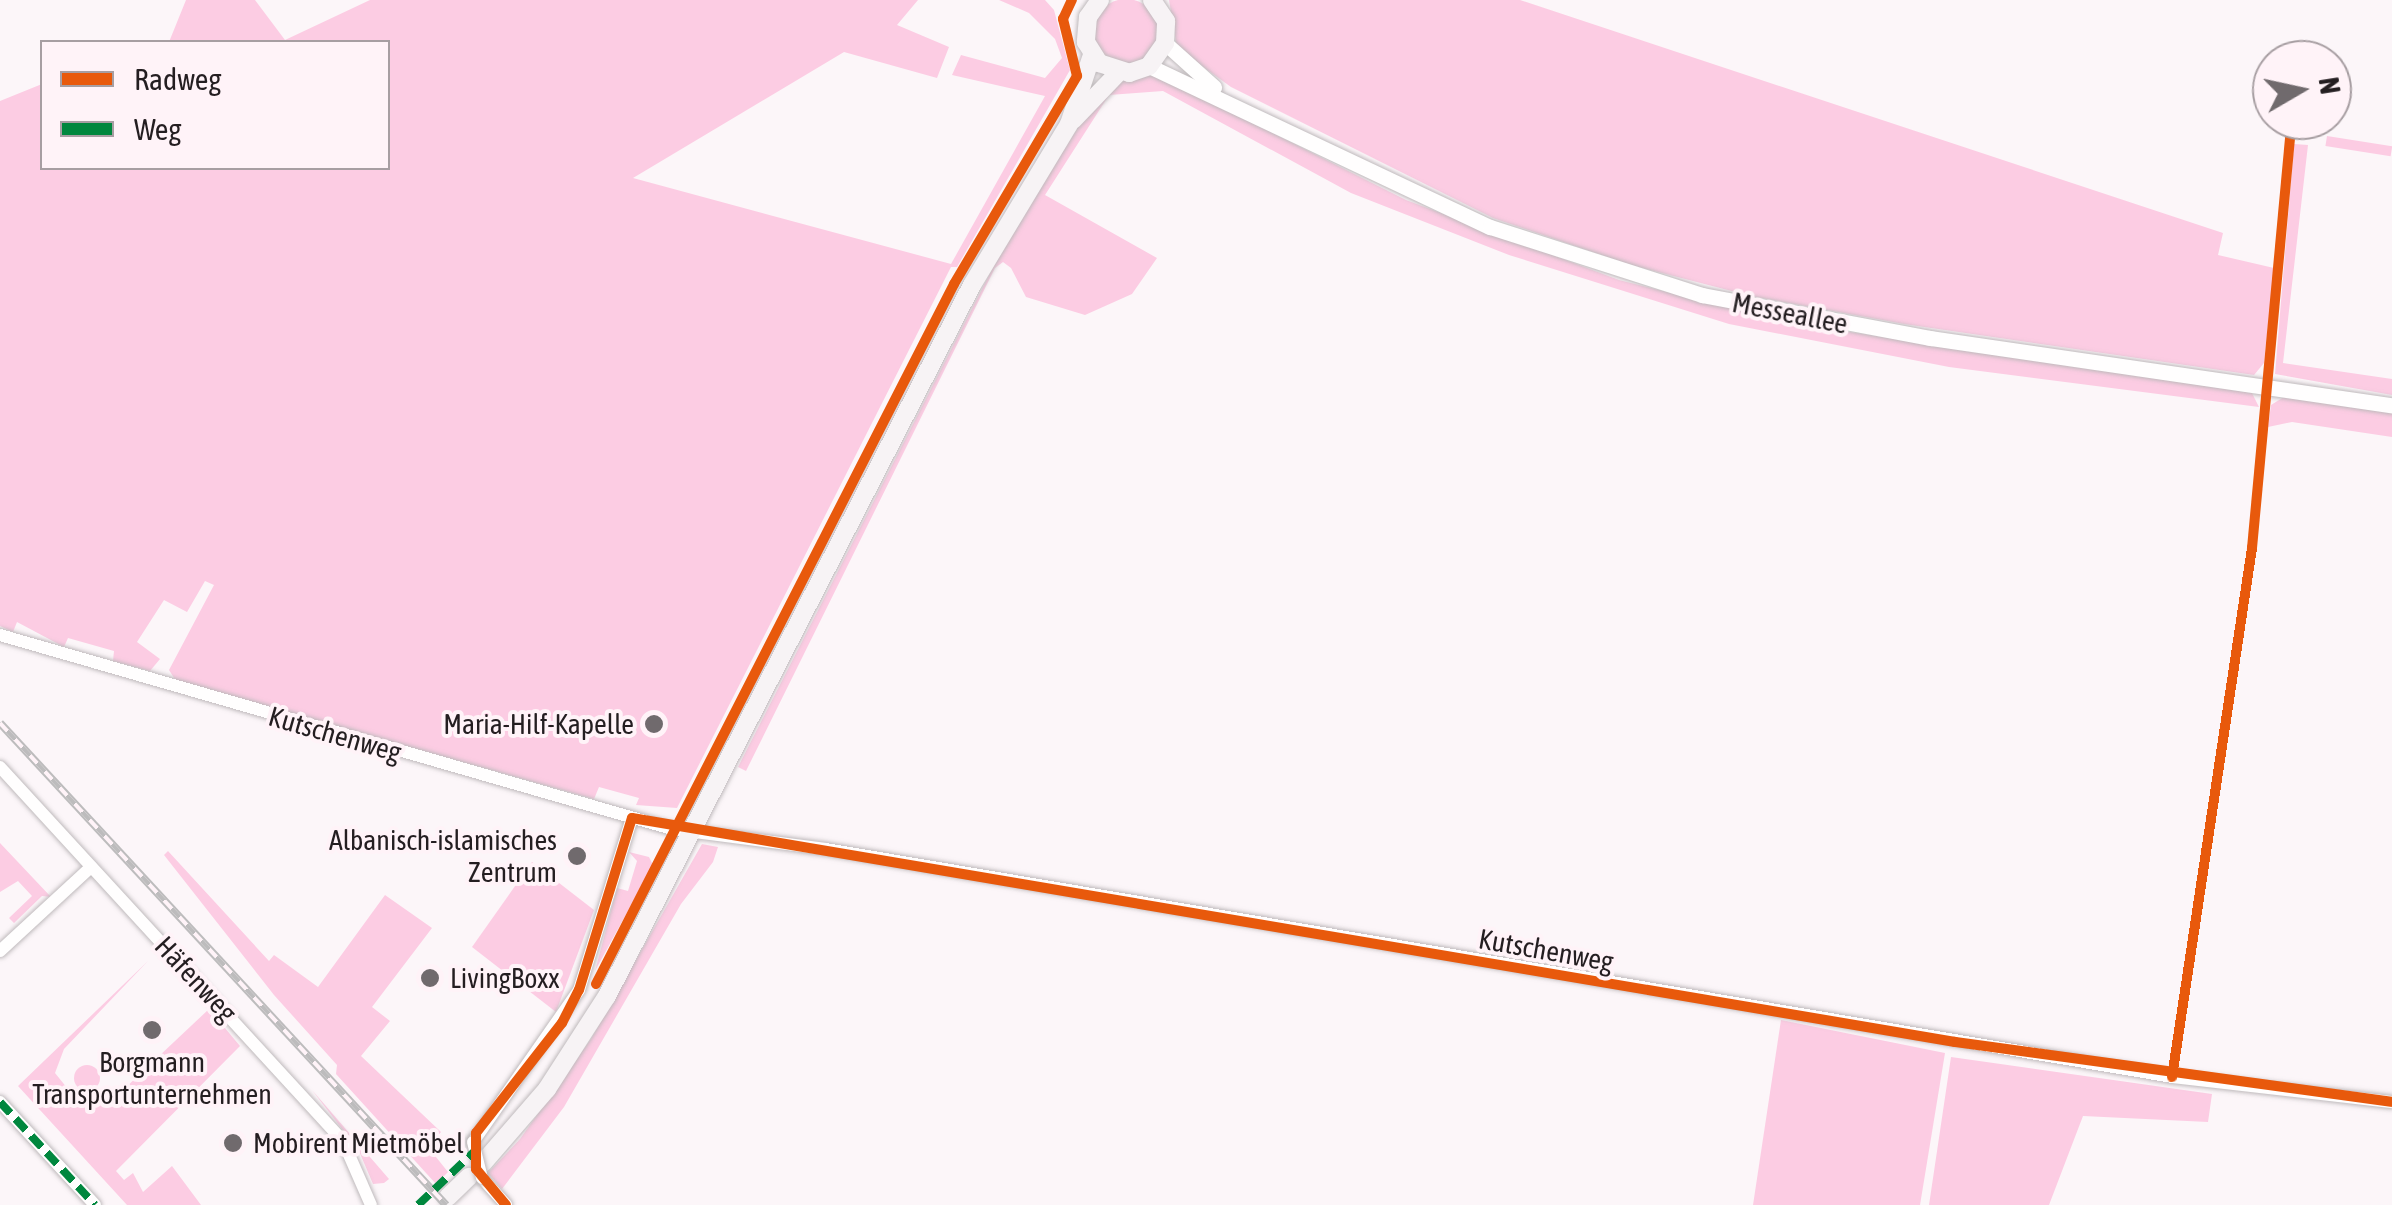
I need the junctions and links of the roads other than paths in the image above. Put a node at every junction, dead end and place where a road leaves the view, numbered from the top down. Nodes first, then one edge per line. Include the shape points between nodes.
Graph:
1 (1100, 0) edge
2 (1159, 4) edge
3 (1166, 43) junction
4 (1092, 55) junction
5 (1149, 66) junction
6 (1119, 72) junction
7 (1225, 96) junction
8 (1069, 124) junction
9 (2392, 405) edge
10 (0, 635) edge
11 (0, 767) edge
12 (632, 818) junction
13 (693, 832) junction
14 (91, 867) junction
15 (0, 951) edge
16 (0, 1102) edge
17 (2392, 1102) edge
18 (478, 1172) junction
19 (448, 1197) dead end
20 (94, 1205) edge
21 (371, 1205) edge
22 (506, 1205) edge

1 - 4 main road via 1085,28
2 - 3 main road
3 - 5 main road
3 - 7 street, Messeallee
4 - 6 main road
4 - 8 main road
5 - 6 main road
5 - 7 street, Messeallee
6 - 8 main road
7 - 9 street, Messeallee via 1456,212 1702,295 1930,338
8 - 13 main road via 972,285
10 - 12 street, Kutschenweg
11 - 14 street, Häfenweg
12 - 13 street, Kutschenweg
12 - 18 street, bridge via 579,990 473,1142
13 - 17 street, Kutschenweg via 2172,1077
13 - 18 main road via 577,1044
14 - 15 street
14 - 21 street, Häfenweg via 343,1141
16 - 20 street
18 - 19 main road
18 - 22 street

